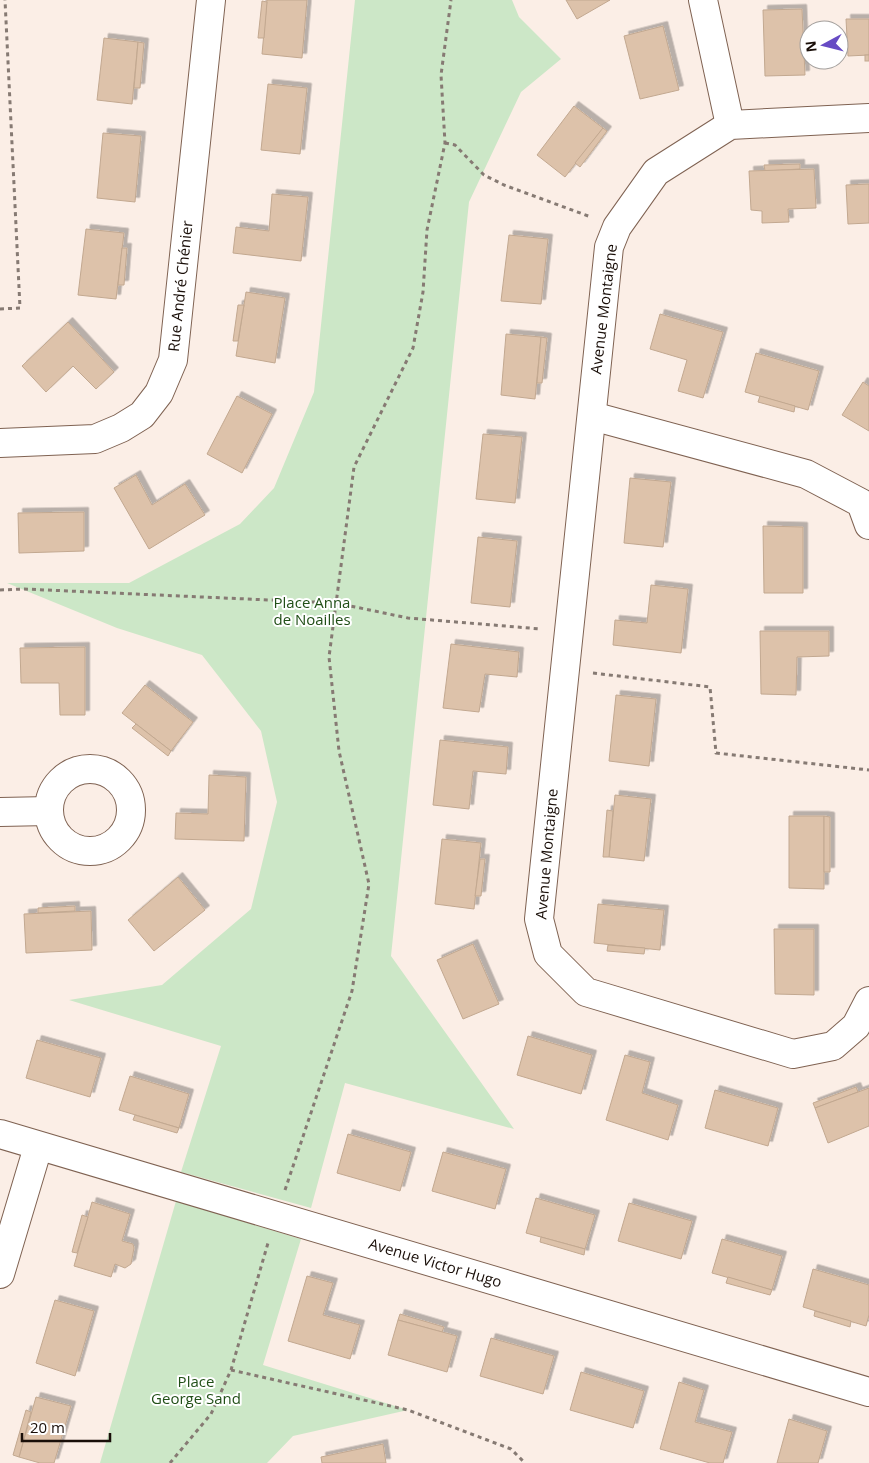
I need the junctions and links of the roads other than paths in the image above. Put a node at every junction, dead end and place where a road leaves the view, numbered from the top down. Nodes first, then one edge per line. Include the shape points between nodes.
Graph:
1 (211, 0) edge
2 (703, 0) edge
3 (869, 118) edge
4 (730, 125) junction
5 (592, 416) junction
6 (0, 443) edge
7 (869, 525) edge
8 (49, 811) dead end
9 (0, 812) edge
10 (869, 1001) edge
11 (0, 1134) edge
12 (38, 1146) junction
13 (0, 1274) edge
14 (869, 1392) edge

1 - 6 street, Rue André Chénier via 173,360 159,393 142,415 95,439
2 - 4 street
3 - 4 street, Avenue Montaigne
4 - 5 street, Avenue Montaigne via 656,172 617,227 610,247
5 - 7 street via 806,474 862,503
5 - 10 street, Avenue Montaigne via 539,919 548,954 586,992 793,1054 833,1046 856,1026
8 - 9 street
11 - 12 street, Avenue Victor Hugo
12 - 13 street
12 - 14 street, Avenue Victor Hugo

